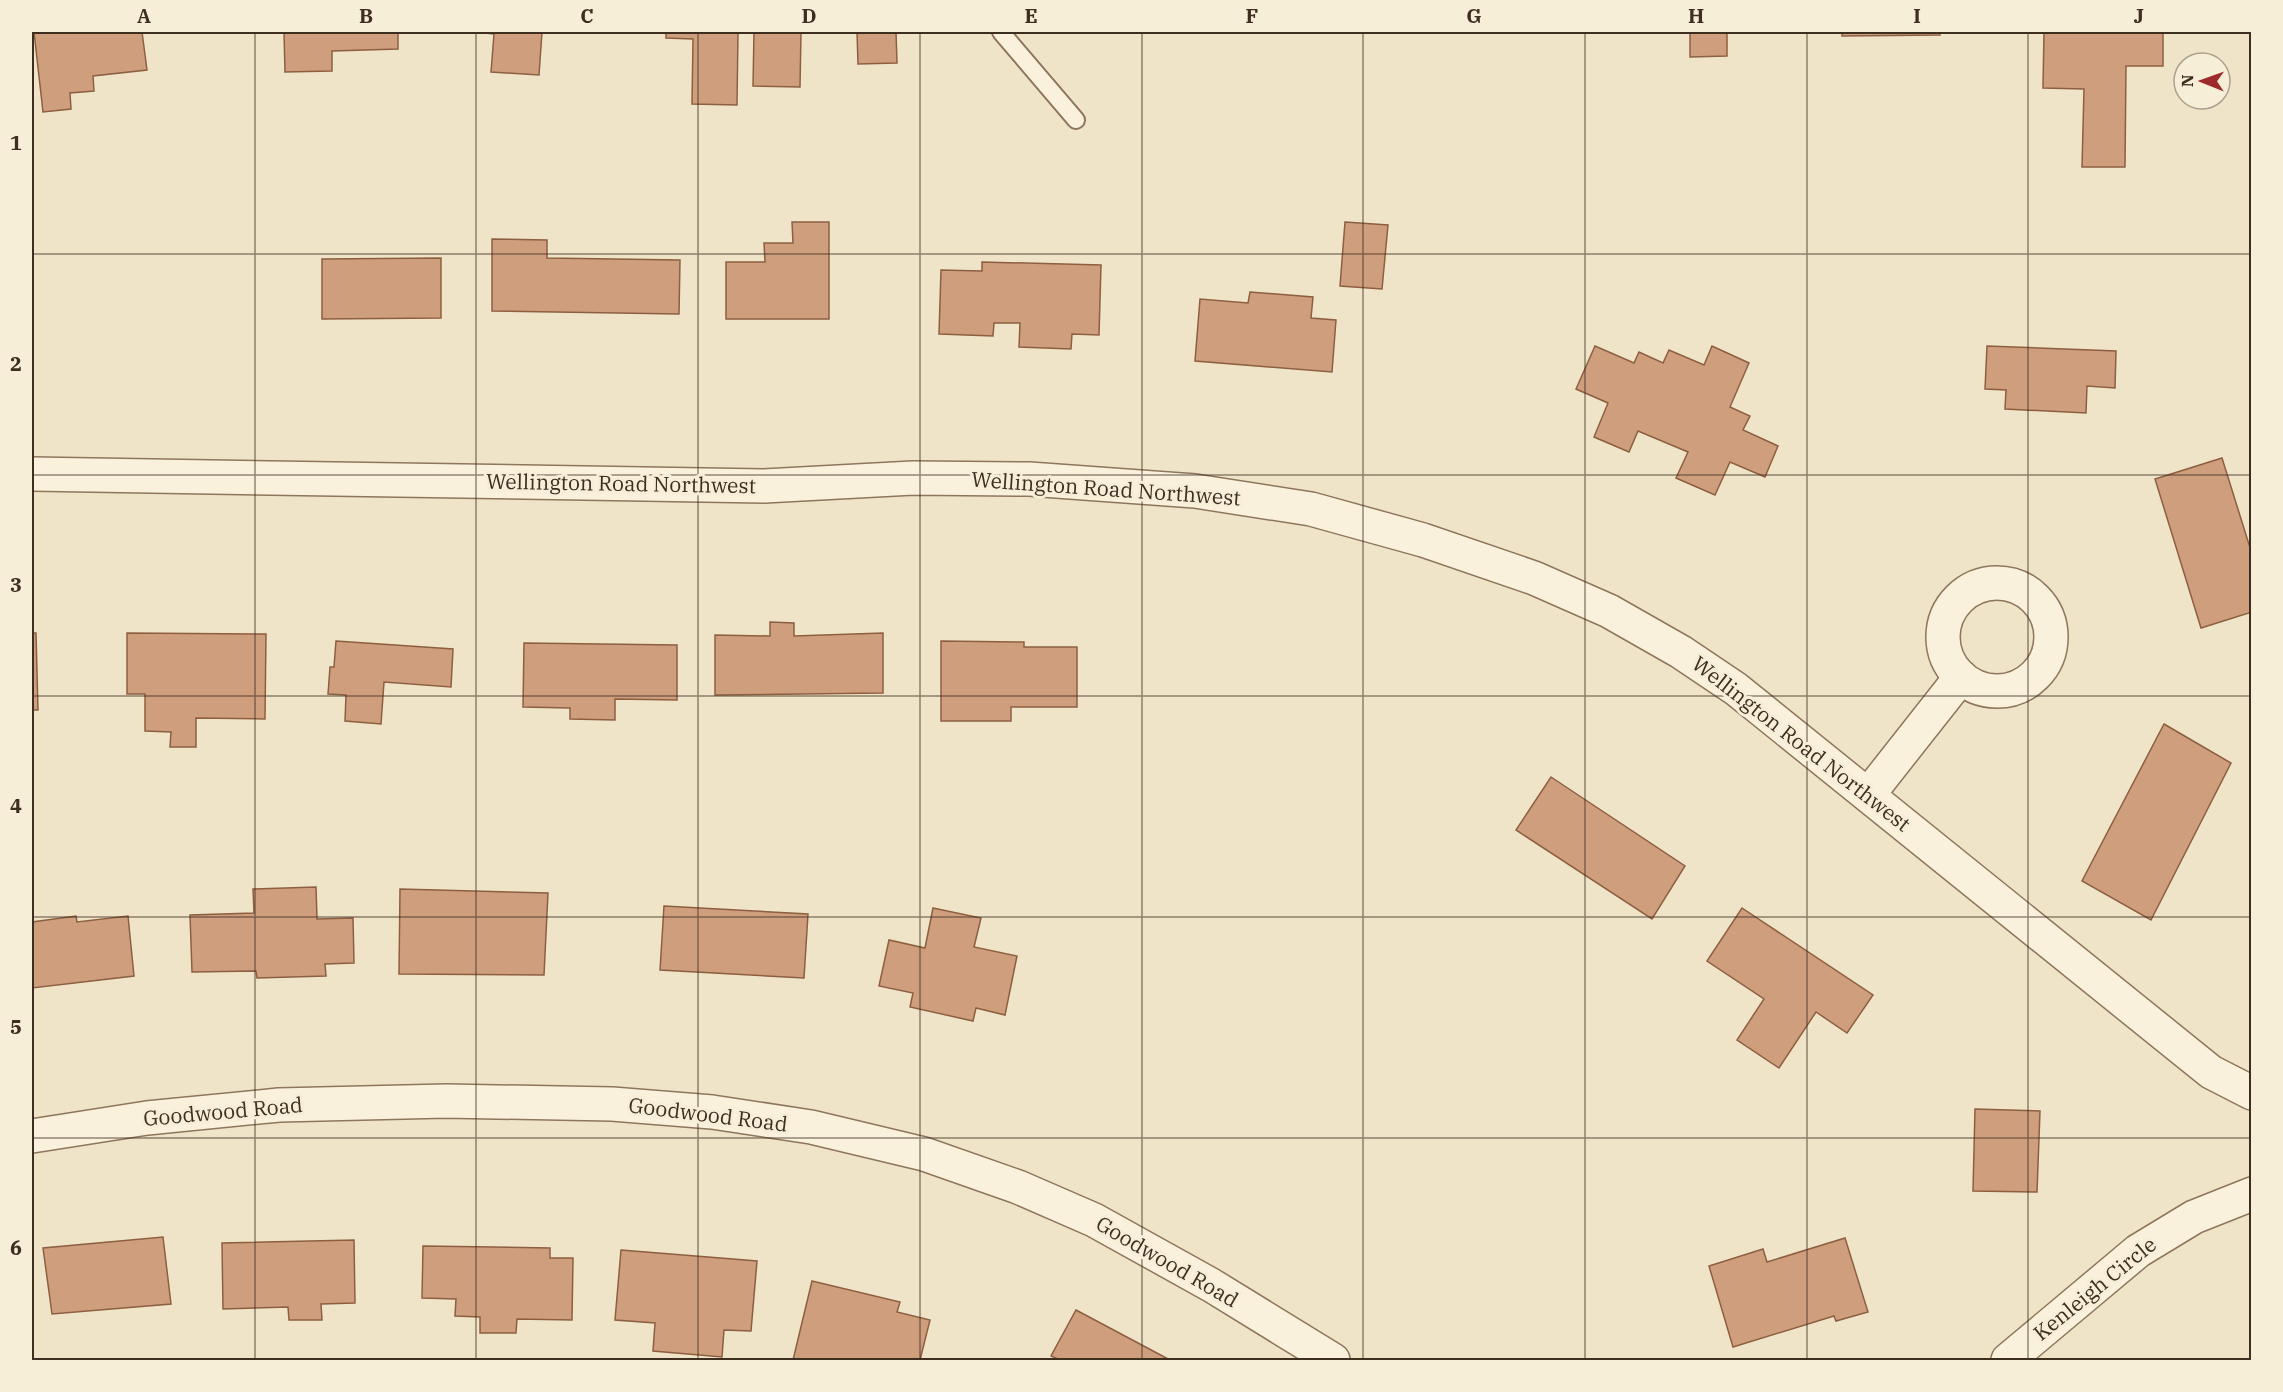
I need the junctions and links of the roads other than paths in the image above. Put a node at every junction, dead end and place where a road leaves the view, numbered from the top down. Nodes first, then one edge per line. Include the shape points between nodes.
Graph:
1 (1001, 32) edge
2 (1076, 120) dead end
3 (32, 474) edge
4 (1961, 677) dead end
5 (1868, 795) junction
6 (2252, 1093) edge
7 (32, 1136) edge
8 (2252, 1194) edge
9 (1333, 1360) edge
10 (2008, 1360) edge

1 - 2 lane
3 - 5 street, Wellington Road Northwest via 764,486 913,478 1029,479 1195,491 1311,509 1432,543 1534,578 1609,611 1736,689
4 - 5 street
5 - 6 street, Wellington Road Northwest via 2211,1072
7 - 9 street, Goodwood Road via 147,1118 279,1105 446,1101 612,1104 712,1112 811,1127 924,1154 1018,1187 1094,1220
8 - 10 street, Kenleigh Circle via 2194,1217 2138,1251

